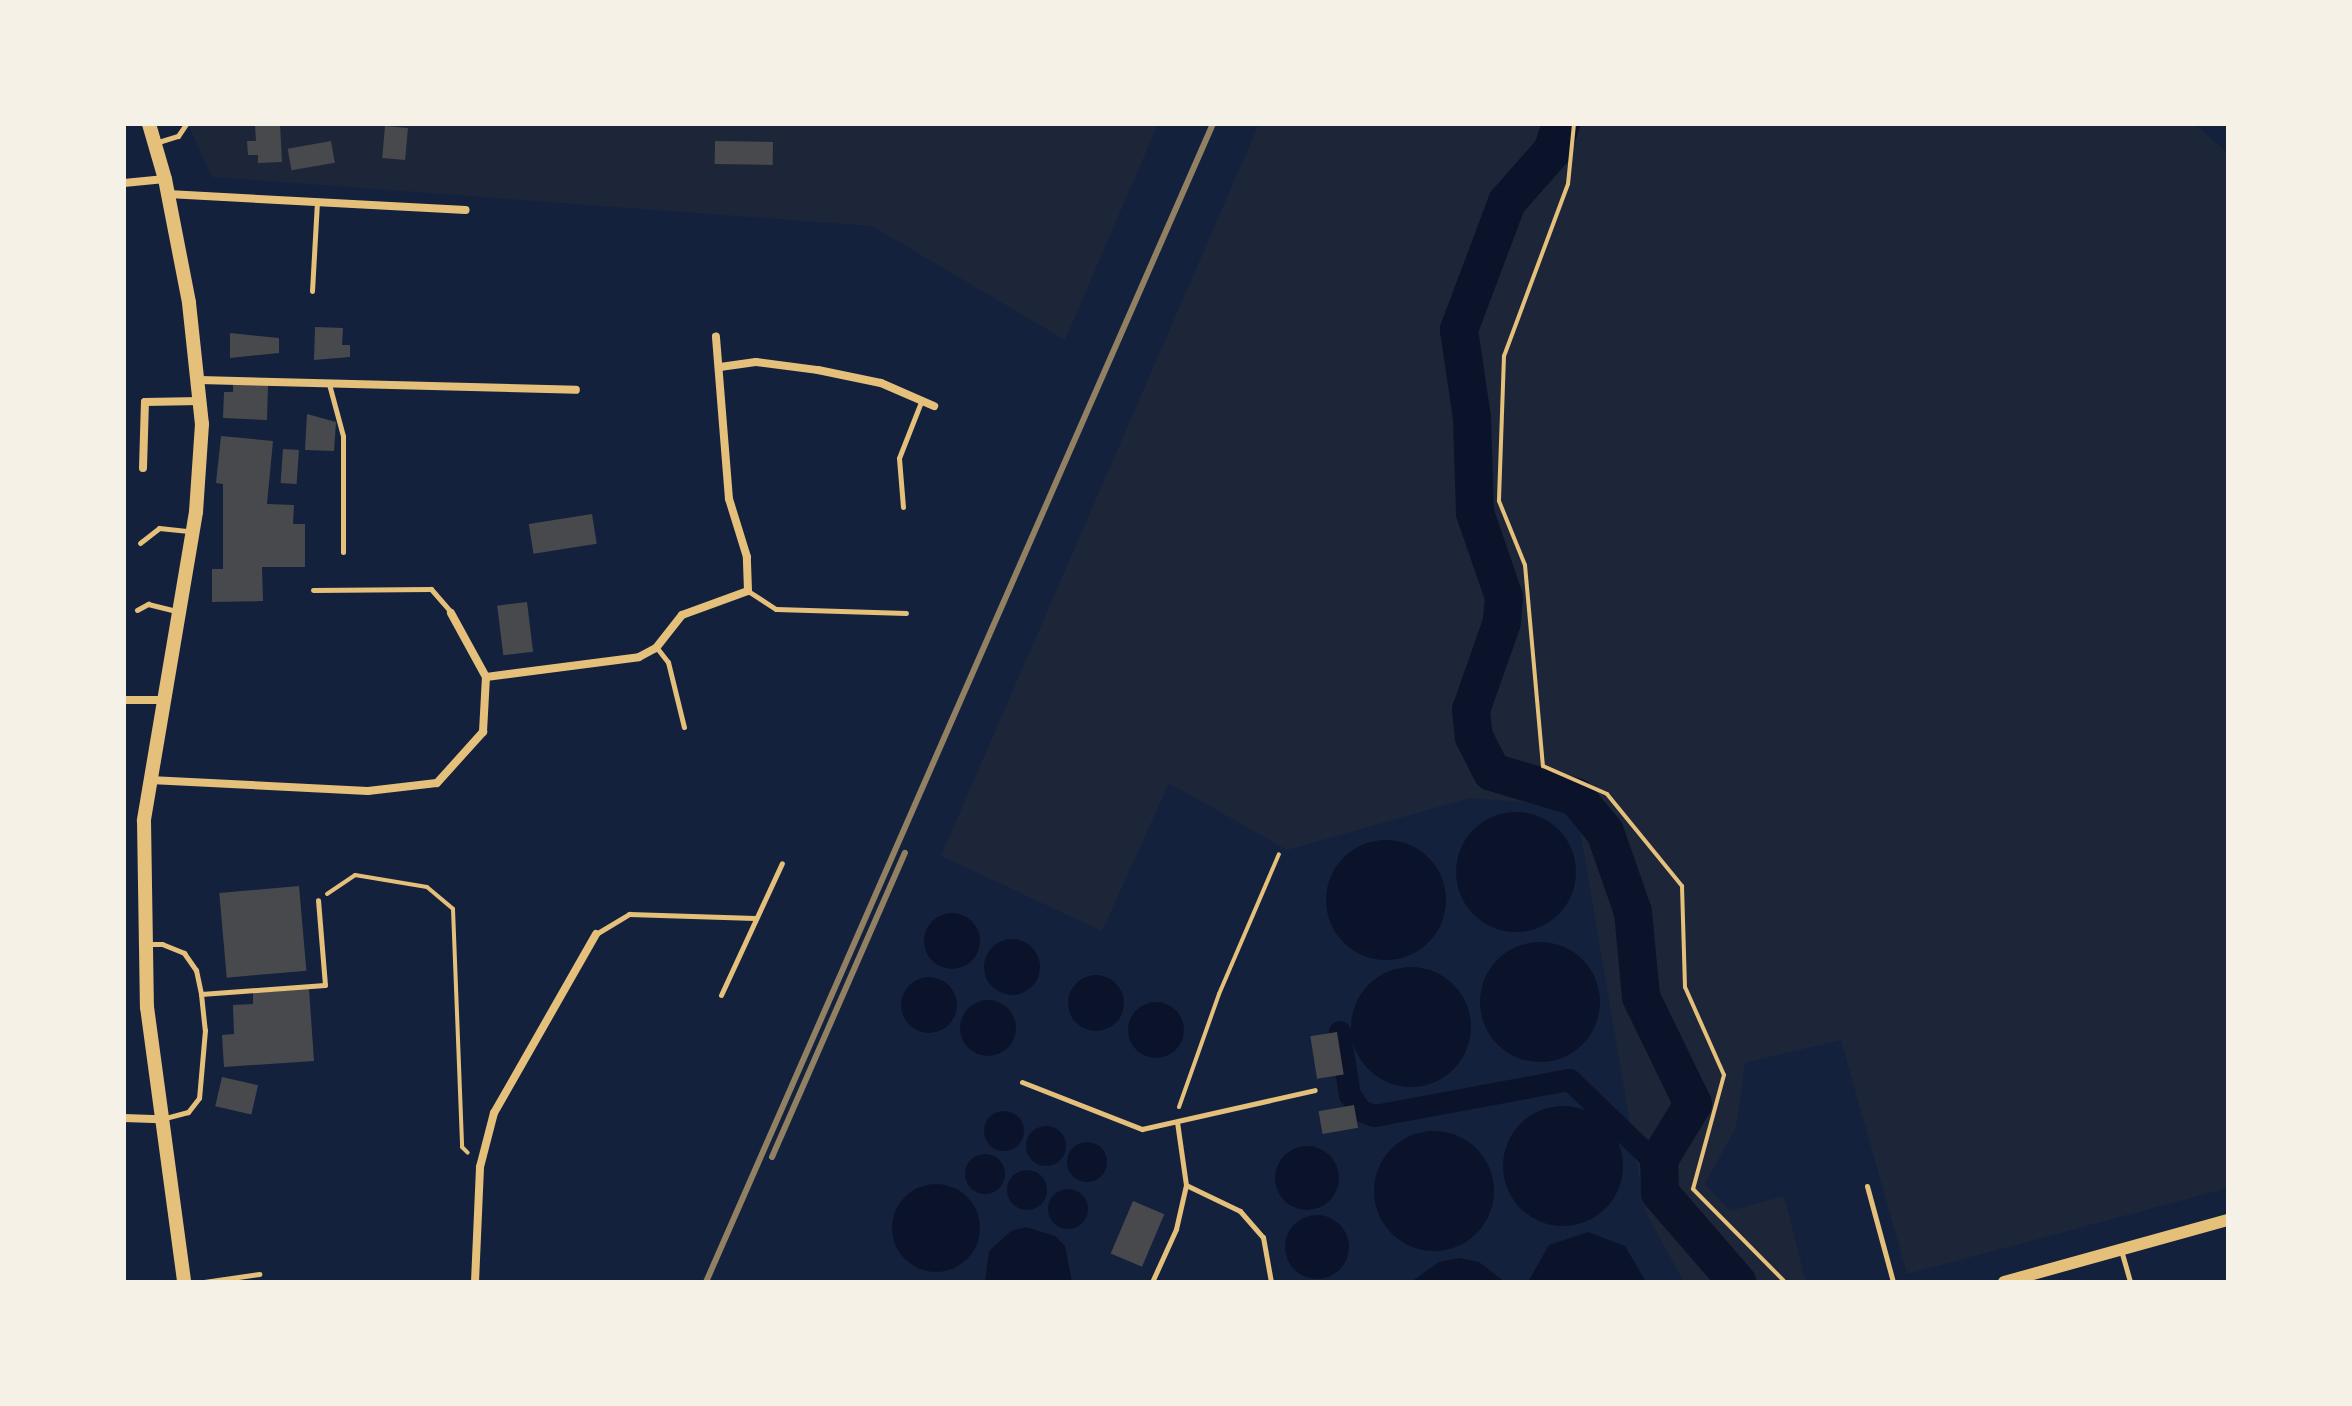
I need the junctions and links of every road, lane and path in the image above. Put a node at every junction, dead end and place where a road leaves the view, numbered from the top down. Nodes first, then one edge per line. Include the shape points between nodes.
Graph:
1 (149, 124) edge
2 (186, 124) edge
3 (1574, 124) edge
4 (155, 143) junction
5 (124, 183) edge
6 (167, 187) junction
7 (317, 201) junction
8 (466, 210) dead end
9 (312, 291) dead end
10 (716, 337) dead end
11 (720, 367) junction
12 (200, 380) junction
13 (328, 383) junction
14 (576, 390) dead end
15 (201, 401) junction
16 (922, 401) junction
17 (934, 406) dead end
18 (143, 468) dead end
19 (903, 507) dead end
20 (193, 531) junction
21 (140, 543) dead end
22 (343, 552) dead end
23 (313, 590) dead end
24 (748, 591) junction
25 (137, 610) dead end
26 (178, 612) junction
27 (451, 613) joint
28 (906, 613) dead end
29 (656, 648) junction
30 (486, 677) junction
31 (124, 700) edge
32 (161, 700) junction
33 (684, 727) dead end
34 (149, 780) junction
35 (1279, 854) dead end
36 (782, 863) dead end
37 (318, 900) joint
38 (755, 918) junction
39 (596, 934) joint
40 (145, 944) junction
41 (201, 994) junction
42 (721, 995) dead end
43 (1022, 1082) dead end
44 (1315, 1090) dead end
45 (124, 1118) edge
46 (160, 1119) junction
47 (1177, 1122) junction
48 (480, 1167) junction
49 (1186, 1185) junction
50 (1867, 1186) dead end
51 (2228, 1220) edge
52 (2121, 1249) junction
53 (259, 1274) dead end
54 (184, 1282) edge
55 (204, 1282) edge
56 (475, 1282) edge
57 (1152, 1282) edge
58 (1271, 1282) edge
59 (1785, 1282) edge
60 (1893, 1282) edge
61 (2004, 1282) edge
62 (2130, 1282) edge

1 - 4 main road
2 - 4 lane via 178,136
3 - 59 path via 1568,184 1504,356 1499,501 1525,565 1543,766 1607,794 1682,886 1685,987 1724,1075 1693,1189
4 - 6 main road
5 - 6 street
6 - 7 street
6 - 12 main road
7 - 8 street
7 - 9 lane
10 - 11 street
11 - 16 street via 756,362 818,370 881,383
11 - 24 street via 729,499 747,557
12 - 13 street
12 - 15 main road
13 - 14 street
13 - 22 lane via 343,436
15 - 18 street via 145,402
15 - 20 main road via 201,468
16 - 17 street
16 - 19 lane via 899,458
20 - 21 lane via 159,528
20 - 26 main road
23 - 27 lane via 431,589
24 - 28 lane via 776,609
24 - 29 street via 682,615
25 - 26 lane via 148,604
26 - 32 main road
27 - 30 street
29 - 30 street via 615,661
29 - 33 lane via 668,662
30 - 34 street via 483,732 437,783 368,791
31 - 32 street
32 - 34 main road
34 - 40 main road
35 - 47 path via 1180,1093
36 - 38 lane
37 - 41 lane via 325,985
37 - 48 path via 355,875 427,887 453,909 462,1147
38 - 39 lane via 629,914
38 - 42 lane
39 - 48 street via 494,1113
40 - 41 lane via 184,953 196,970
40 - 46 main road
41 - 46 lane via 205,1030 199,1098 188,1112
43 - 47 lane via 1142,1129
44 - 47 lane
45 - 46 street
46 - 54 main road
47 - 49 lane
48 - 56 street
49 - 57 lane via 1176,1229
49 - 58 lane via 1240,1211 1263,1237
50 - 60 lane
51 - 52 street
52 - 61 street
52 - 62 lane
53 - 55 lane

